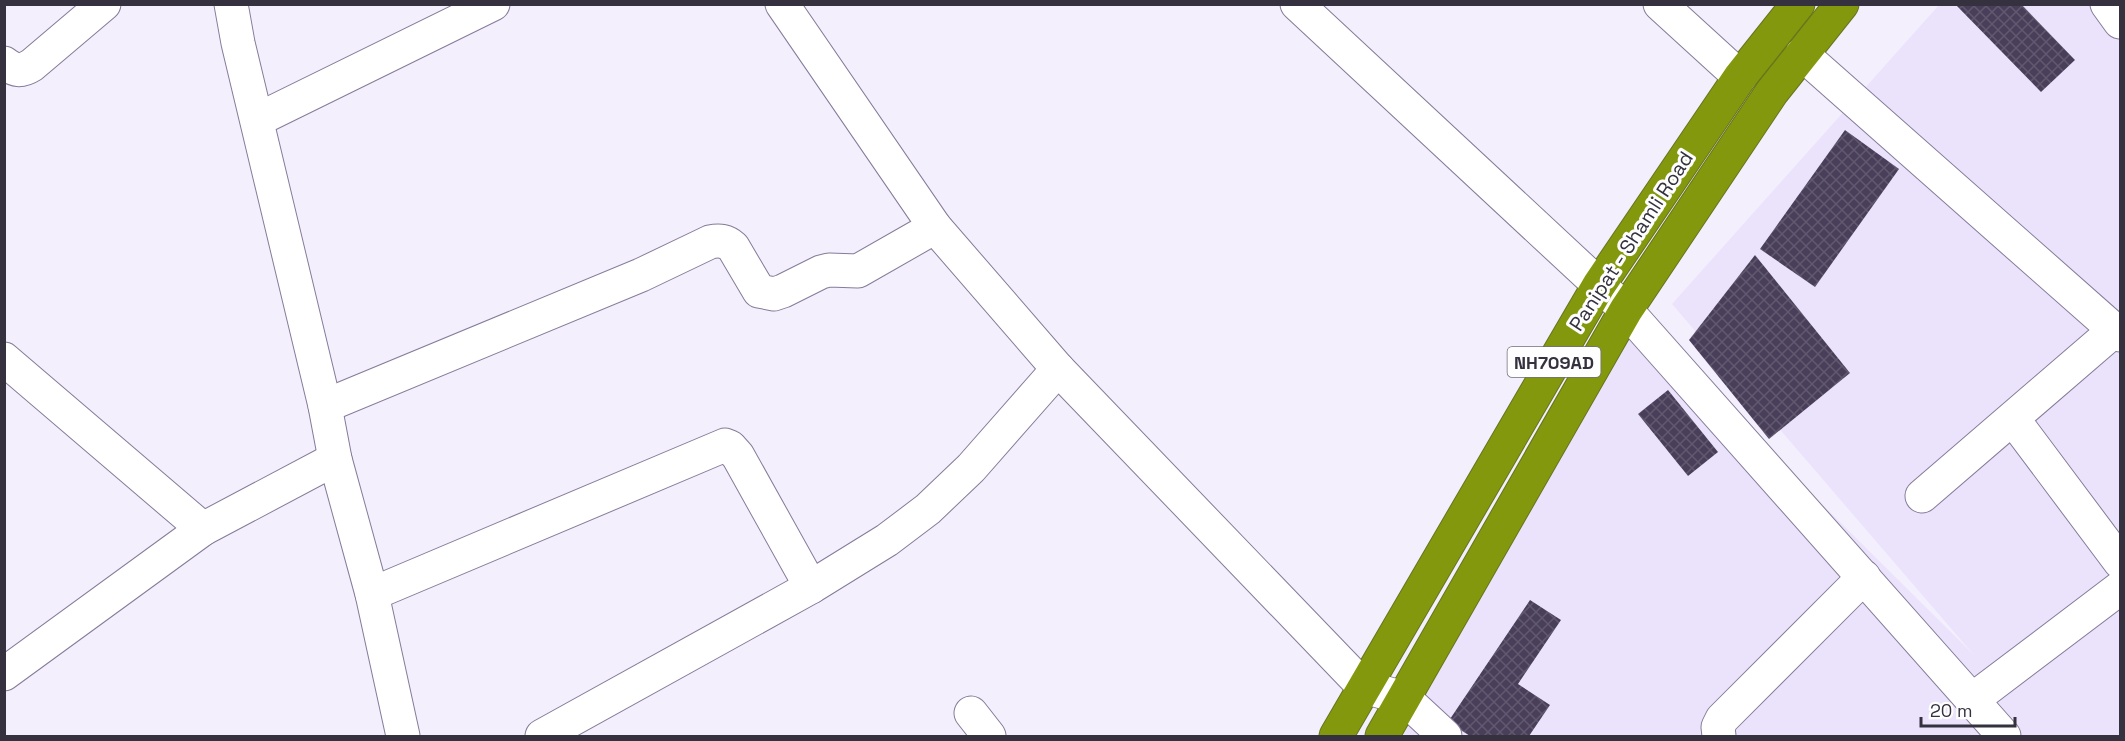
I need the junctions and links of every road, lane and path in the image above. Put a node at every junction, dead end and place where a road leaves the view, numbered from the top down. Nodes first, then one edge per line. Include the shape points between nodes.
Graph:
1 (104, 4) edge
2 (231, 4) edge
3 (493, 4) edge
4 (782, 4) edge
5 (1297, 4) edge
6 (1660, 4) edge
7 (1798, 4) edge
8 (1842, 4) edge
9 (2107, 4) edge
10 (2121, 22) edge
11 (1802, 54) junction
12 (4, 63) edge
13 (1740, 77) junction
14 (256, 120) junction
15 (935, 227) junction
16 (1599, 285) junction
17 (1626, 310) junction
18 (2118, 332) edge
19 (4, 359) edge
20 (1058, 369) junction
21 (325, 406) junction
22 (2013, 419) junction
23 (334, 459) junction
24 (1922, 496) dead end
25 (203, 530) junction
26 (2121, 562) edge
27 (1864, 577) junction
28 (811, 587) junction
29 (2121, 588) edge
30 (372, 594) junction
31 (4, 674) edge
32 (1364, 687) junction
33 (1404, 698) junction
34 (1972, 700) junction
35 (403, 736) edge
36 (542, 736) edge
37 (1336, 736) edge
38 (1382, 736) edge
39 (1445, 736) edge
40 (1719, 736) edge
41 (2004, 736) edge

1 - 12 street via 32,65 18,70
2 - 14 street
3 - 14 street
4 - 15 street
5 - 16 street
6 - 13 street
7 - 13 highway, Panipat - Shamli Road / NH709AD
8 - 11 highway, Panipat - Shamli Road / NH709AD
9 - 10 street
11 - 17 highway, Panipat - Shamli Road / NH709AD via 1772,92
11 - 18 street
13 - 16 highway, Panipat - Shamli Road / NH709AD
14 - 21 street
15 - 20 street
15 - 21 street via 858,271 821,272 774,294 759,291 727,242 710,242 641,275
16 - 17 street
16 - 32 highway, Panipat - Shamli Road / NH709AD
17 - 27 street
17 - 33 highway, Panipat - Shamli Road / NH709AD
18 - 22 street
19 - 25 street
20 - 28 street via 971,468 928,509 887,540
20 - 32 street
21 - 23 street
22 - 24 street
22 - 26 street
23 - 25 street
23 - 30 street
25 - 31 street
27 - 34 street
27 - 40 street via 1722,719
28 - 30 street via 738,456 725,445
28 - 36 street
29 - 34 street
30 - 35 street
32 - 33 street
32 - 37 highway, Panipat - Shamli Road / NH709AD
33 - 38 highway, Panipat - Shamli Road / NH709AD
33 - 39 street
34 - 41 street

